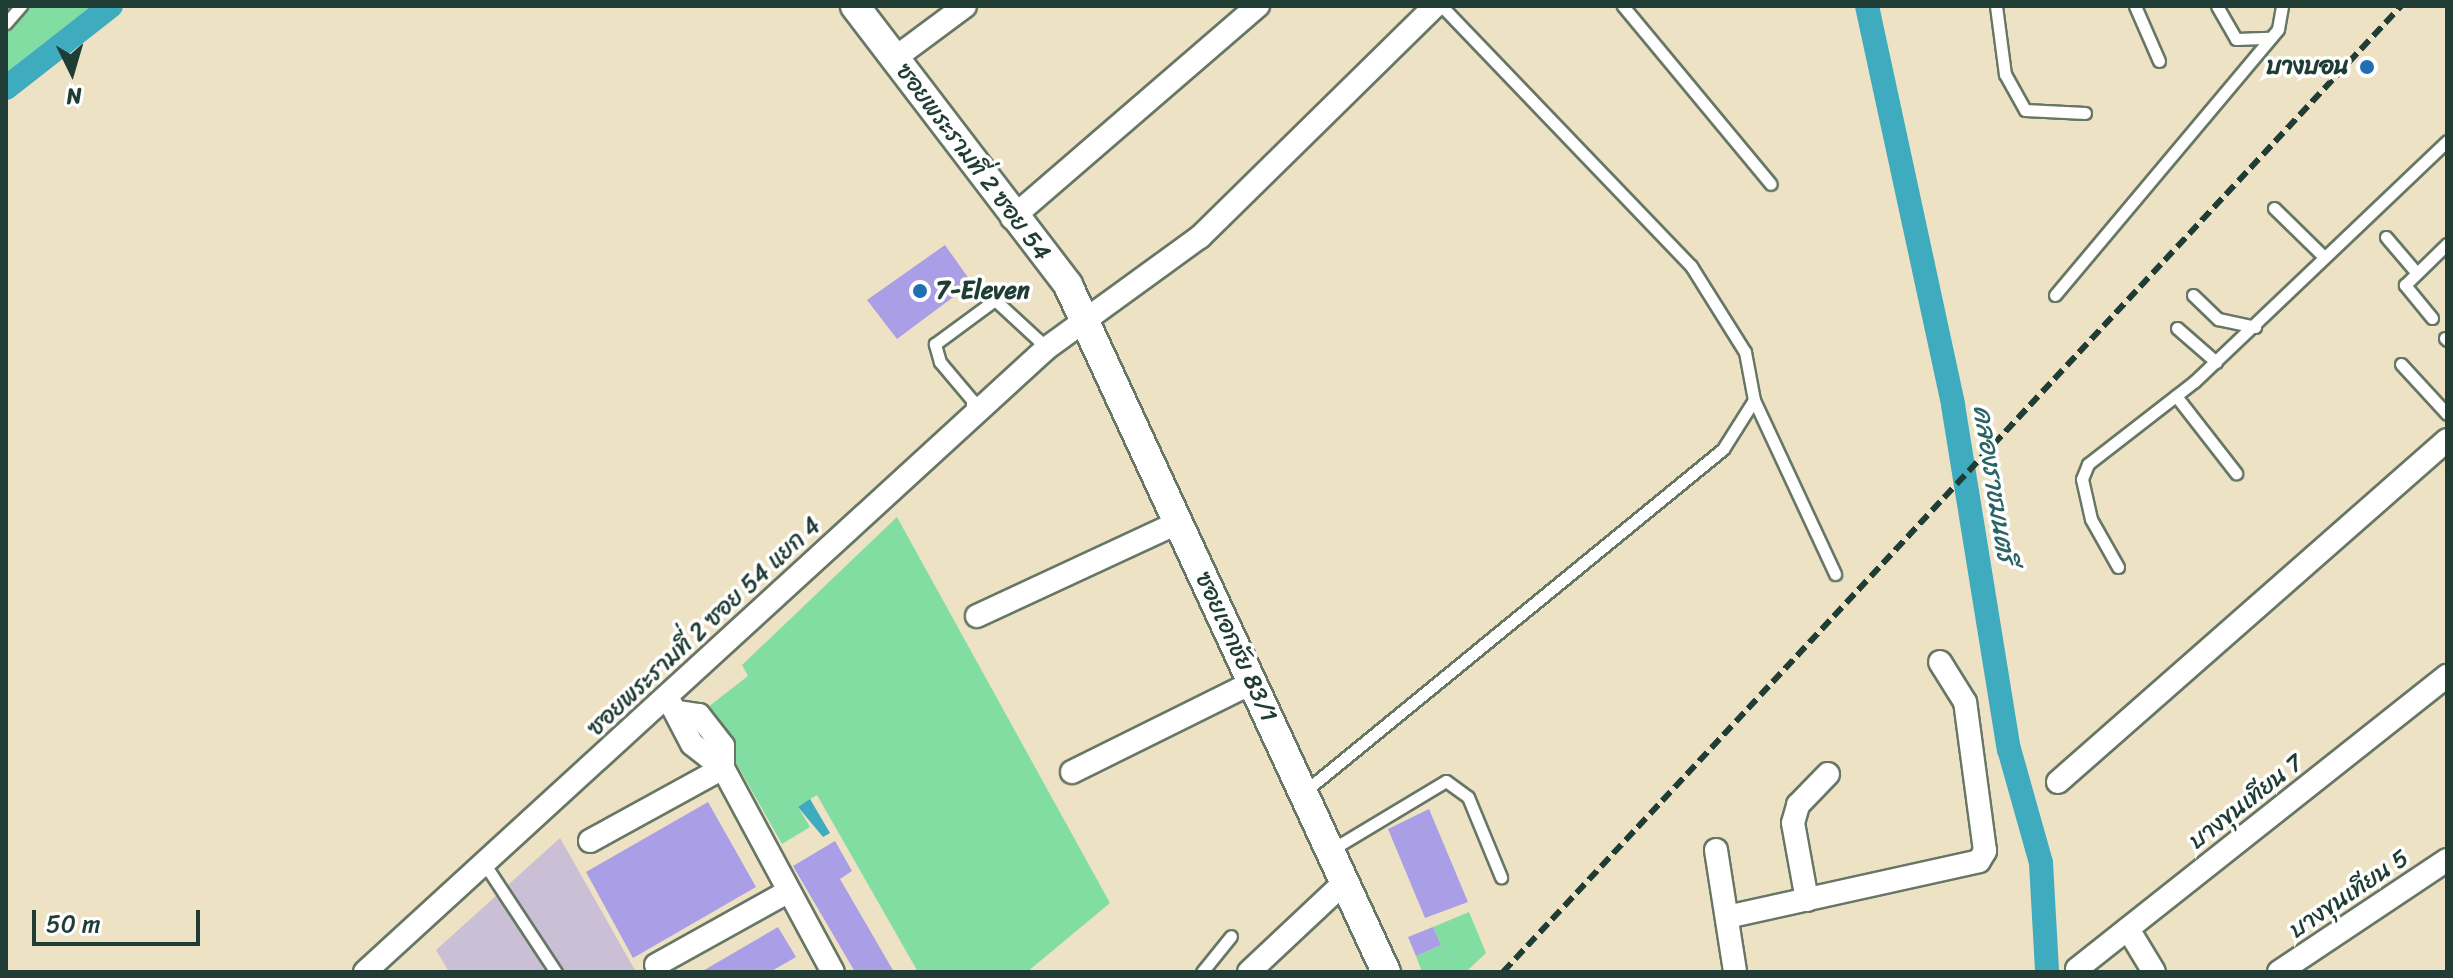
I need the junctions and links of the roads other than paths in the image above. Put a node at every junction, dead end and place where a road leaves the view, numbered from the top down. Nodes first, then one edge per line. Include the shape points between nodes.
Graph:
1 (21, 6) edge
2 (855, 6) edge
3 (965, 6) edge
4 (1258, 6) edge
5 (1435, 6) edge
6 (1442, 6) edge
7 (1623, 6) edge
8 (1996, 6) edge
9 (2135, 6) edge
10 (2217, 6) edge
11 (2282, 6) edge
12 (6, 23) edge
13 (2270, 38) junction
14 (895, 58) junction
15 (2159, 61) dead end
16 (2085, 113) dead end
17 (2447, 141) edge
18 (1771, 184) dead end
19 (2274, 208) dead end
20 (1012, 218) junction
21 (2386, 237) dead end
22 (2447, 244) edge
23 (2321, 254) junction
24 (2415, 271) junction
25 (2055, 295) dead end
26 (2193, 295) dead end
27 (2432, 318) dead end
28 (1081, 324) junction
29 (2255, 327) junction
30 (2177, 328) dead end
31 (1047, 348) junction
32 (2216, 362) junction
33 (2401, 364) dead end
34 (2176, 396) junction
35 (1754, 400) junction
36 (2447, 414) edge
37 (972, 418) junction
38 (2447, 440) edge
39 (2236, 473) dead end
40 (1177, 523) junction
41 (2118, 567) dead end
42 (1835, 574) dead end
43 (977, 616) dead end
44 (1940, 662) dead end
45 (2447, 676) edge
46 (1253, 682) junction
47 (672, 706) junction
48 (723, 768) junction
49 (1072, 772) dead end
50 (1828, 774) dead end
51 (2058, 782) dead end
52 (1303, 793) junction
53 (590, 841) dead end
54 (1330, 850) junction
55 (1716, 850) dead end
56 (2447, 860) edge
57 (484, 863) junction
58 (1501, 877) dead end
59 (1345, 882) junction
60 (787, 892) junction
61 (1807, 900) junction
62 (1727, 917) junction
63 (2128, 929) junction
64 (1231, 936) dead end
65 (656, 965) dead end
66 (2077, 969) dead end
67 (365, 972) edge
68 (556, 972) edge
69 (833, 972) edge
70 (1202, 972) edge
71 (1249, 972) edge
72 (1386, 972) edge
73 (1735, 972) edge
74 (2154, 972) edge
75 (2279, 972) edge

1 - 12 lane
2 - 14 street, ซอยพระรามที่ 2 ซอย 54
3 - 14 street
4 - 20 street
5 - 28 street, ซอยพระรามที่ 2 ซอย 54 แยก 4 via 1200,237
6 - 35 lane via 1691,266 1745,352
7 - 18 lane
8 - 16 lane via 2005,74 2025,110
9 - 15 lane
10 - 13 lane via 2236,39
11 - 13 lane
13 - 25 lane
14 - 20 street, ซอยพระรามที่ 2 ซอย 54
17 - 23 lane
19 - 23 lane
20 - 28 street, ซอยพระรามที่ 2 ซอย 54 via 1068,285
21 - 24 lane
22 - 24 lane
23 - 29 lane
24 - 27 lane via 2405,285
26 - 29 lane via 2209,315
28 - 31 street, ซอยพระรามที่ 2 ซอย 54 แยก 4
28 - 40 street, ซอยเอกชัย 83/1
29 - 32 lane
30 - 32 lane
31 - 37 street, ซอยพระรามที่ 2 ซอย 54 แยก 4
31 - 37 lane via 995,300 935,344 940,362 972,400
32 - 34 lane
33 - 36 lane
34 - 39 lane
34 - 41 lane via 2088,464 2082,479 2091,519
35 - 42 lane
35 - 52 lane via 1723,449
37 - 47 street, ซอยพระรามที่ 2 ซอย 54 แยก 4
38 - 51 street
40 - 43 street
40 - 46 street, ซอยเอกชัย 83/1
44 - 61 street via 1965,702 1983,856 1968,867
45 - 63 street, บางขุนเทียน 7
46 - 49 street
46 - 52 street, ซอยเอกชัย 83/1
47 - 48 street via 682,732 704,759
47 - 57 street, ซอยพระรามที่ 2 ซอย 54 แยก 4
48 - 53 street
48 - 60 street
50 - 61 street via 1798,805 1793,823
52 - 54 street, ซอยเอกชัย 83/1
54 - 58 lane via 1446,781 1468,797
54 - 59 street, ซอยเอกชัย 83/1
55 - 62 street
56 - 75 street, บางขุนเทียน 5
57 - 67 street, ซอยพระรามที่ 2 ซอย 54 แยก 4
57 - 68 lane
59 - 71 street
59 - 72 street, ซอยเอกชัย 83/1
60 - 65 street
60 - 69 street
61 - 62 street
62 - 73 street
63 - 66 street, บางขุนเทียน 7
63 - 74 street
64 - 70 lane

